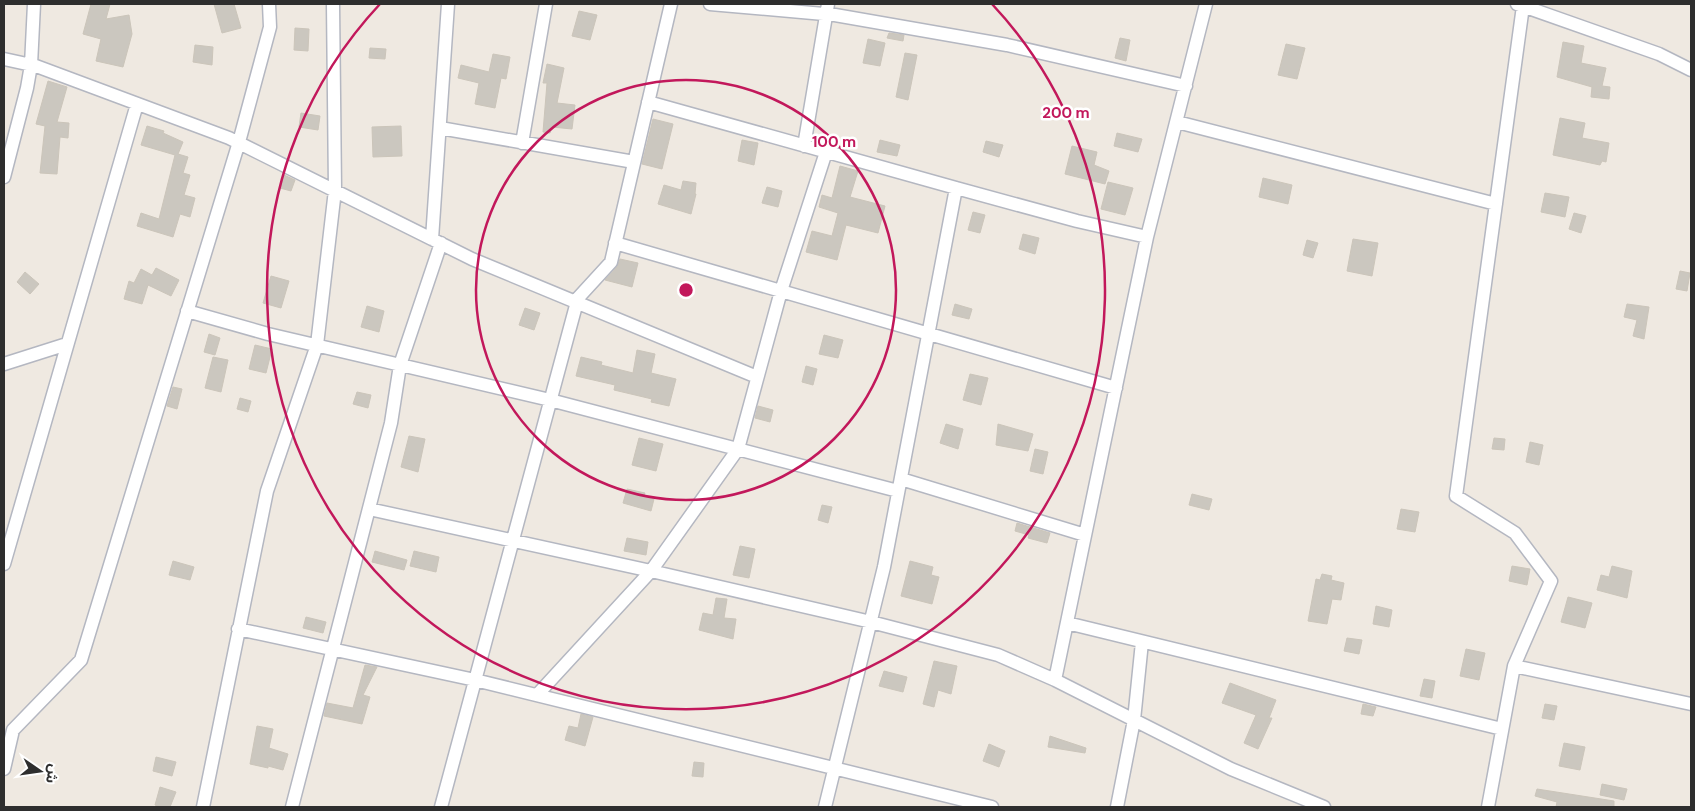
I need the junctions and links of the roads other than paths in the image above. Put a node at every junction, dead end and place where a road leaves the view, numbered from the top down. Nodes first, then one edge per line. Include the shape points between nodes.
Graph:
1 (34, 4) edge
2 (269, 4) edge
3 (333, 4) edge
4 (448, 4) edge
5 (546, 4) edge
6 (670, 4) edge
7 (710, 4) edge
8 (1206, 4) edge
9 (1520, 5) edge
10 (827, 9) edge
11 (4, 59) edge
12 (31, 65) junction
13 (1691, 70) edge
14 (1186, 86) junction
15 (648, 102) junction
16 (137, 104) junction
17 (1177, 122) junction
18 (440, 128) junction
19 (239, 142) junction
20 (522, 142) junction
21 (804, 146) junction
22 (826, 152) junction
23 (634, 162) junction
24 (4, 177) edge
25 (956, 188) junction
26 (335, 190) junction
27 (1496, 204) junction
28 (1147, 237) junction
29 (437, 241) junction
30 (615, 243) junction
31 (781, 291) junction
32 (576, 302) junction
33 (188, 311) junction
34 (928, 334) junction
35 (68, 344) junction
36 (317, 345) junction
37 (4, 364) edge
38 (400, 365) junction
39 (758, 377) junction
40 (1116, 388) junction
41 (550, 400) junction
42 (738, 449) junction
43 (900, 485) junction
44 (369, 509) junction
45 (1085, 535) junction
46 (512, 540) junction
47 (4, 564) edge
48 (651, 571) junction
49 (871, 622) junction
50 (1067, 623) junction
51 (238, 629) junction
52 (1142, 642) junction
53 (333, 649) junction
54 (1514, 666) junction
55 (475, 680) junction
56 (1055, 680) junction
57 (537, 695) junction
58 (1691, 704) edge
59 (1134, 720) junction
60 (1502, 729) junction
61 (4, 769) edge
62 (835, 769) junction
63 (203, 807) edge
64 (292, 807) edge
65 (441, 807) edge
66 (825, 807) edge
67 (992, 807) edge
68 (1117, 807) edge
69 (1324, 807) edge
70 (1488, 807) edge

1 - 12 street
2 - 19 street via 270,27
3 - 26 street
4 - 18 street
5 - 20 street
6 - 15 street
7 - 10 street
8 - 14 street
9 - 13 street via 1659,54
9 - 27 street
10 - 14 street via 1007,45
10 - 21 street
11 - 12 street
12 - 16 street
12 - 24 street
14 - 17 street
15 - 21 street
15 - 23 street
16 - 19 street
16 - 35 street
17 - 27 street
17 - 28 street
18 - 20 street
18 - 29 street
19 - 26 street
19 - 33 street
20 - 23 street
21 - 22 street
22 - 25 street
22 - 31 street
23 - 30 street
25 - 28 street
25 - 34 street
26 - 29 street
26 - 36 street
27 - 54 street via 1456,496 1515,533 1551,581
28 - 40 street
29 - 32 street
29 - 38 street
30 - 31 street
30 - 32 street via 611,262
31 - 34 street
31 - 39 street
32 - 39 street
32 - 41 street
33 - 36 street
33 - 61 street via 80,660 13,730
34 - 40 street
34 - 43 street
35 - 37 street
35 - 47 street
36 - 38 street
36 - 51 street via 267,491
38 - 41 street
38 - 44 street via 391,423
39 - 42 street
40 - 45 street
41 - 42 street
41 - 46 street
42 - 43 street
42 - 48 street
43 - 45 street
43 - 49 street
44 - 46 street
44 - 53 street
45 - 50 street
46 - 48 street
46 - 55 street
48 - 49 street
48 - 57 street
49 - 56 street via 998,655
49 - 62 street
50 - 52 street
50 - 56 street
51 - 53 street
51 - 63 street
52 - 59 street
52 - 60 street
53 - 55 street
53 - 64 street
54 - 58 street
54 - 60 street
55 - 57 street
55 - 65 street
56 - 59 street
57 - 62 street
59 - 68 street
59 - 69 street via 1231,770
60 - 70 street
62 - 66 street
62 - 67 street

